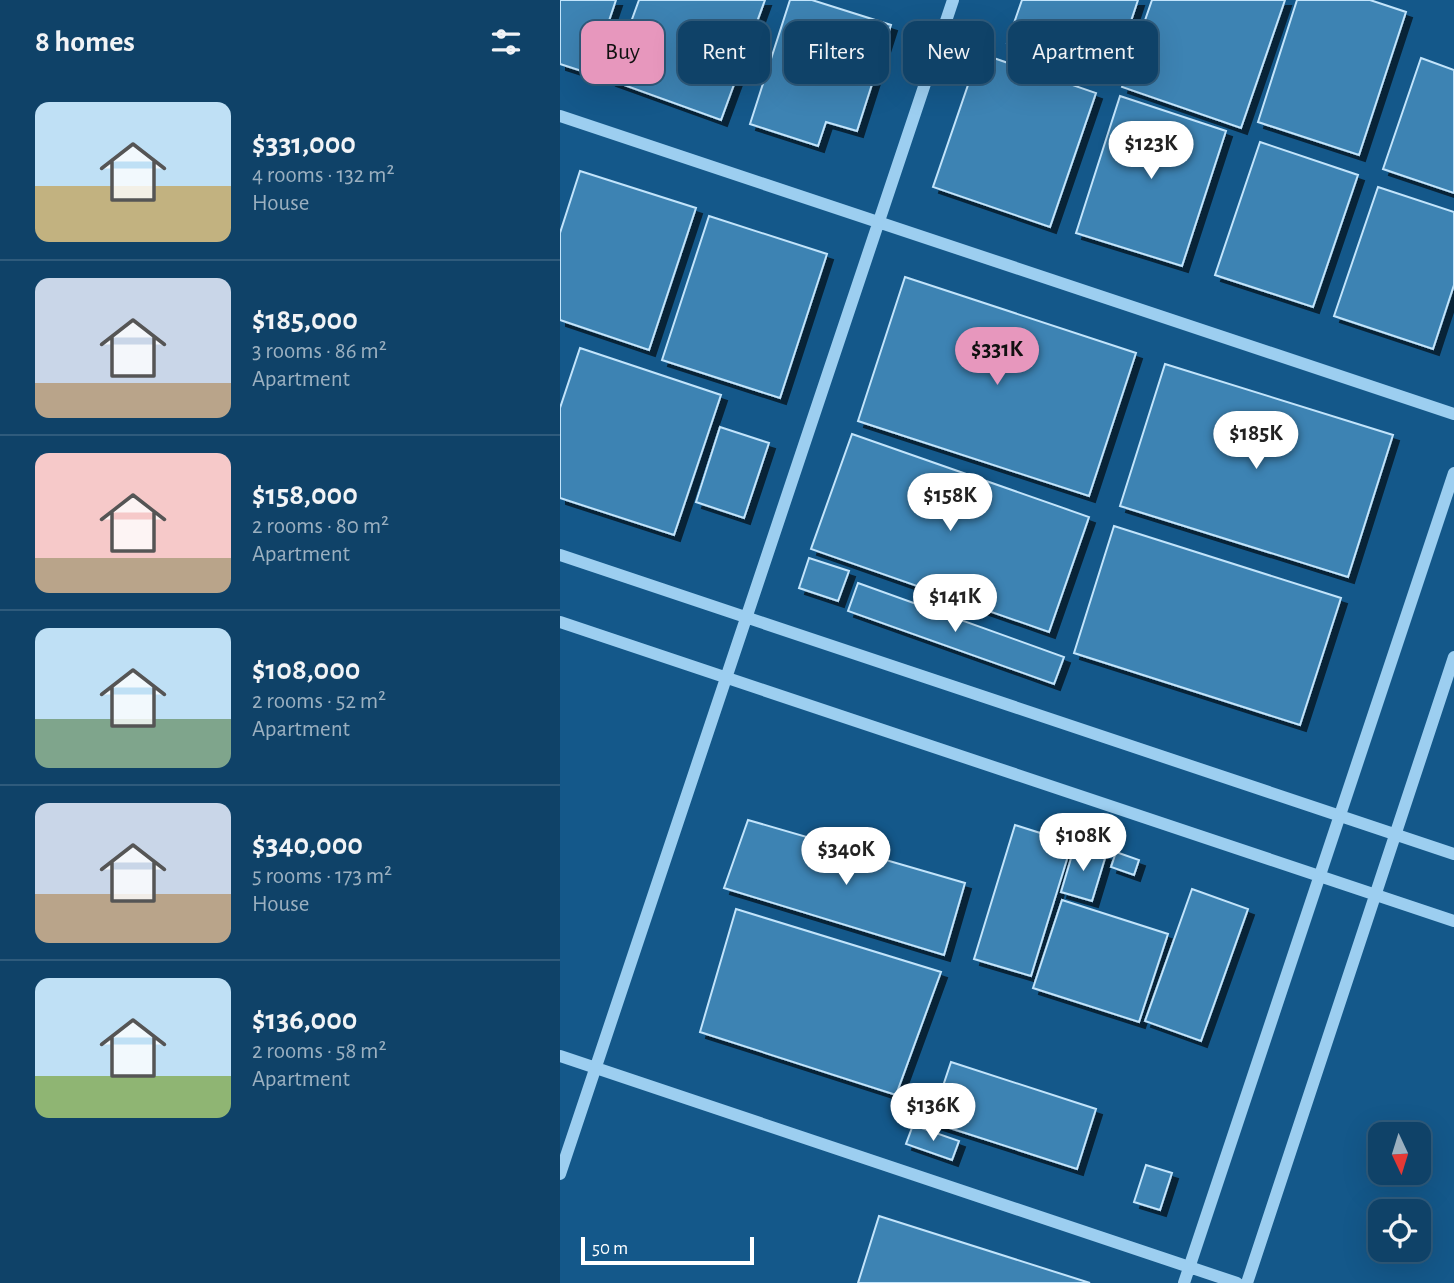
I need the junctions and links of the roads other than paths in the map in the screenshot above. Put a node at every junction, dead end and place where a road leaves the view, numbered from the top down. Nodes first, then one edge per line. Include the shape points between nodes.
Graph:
1 (953, 0) edge
2 (560, 116) edge
3 (878, 222) junction
4 (1454, 414) edge
5 (1454, 473) edge
6 (560, 555) edge
7 (746, 617) junction
8 (560, 622) edge
9 (1454, 657) edge
10 (726, 678) junction
11 (1340, 816) junction
12 (1395, 834) junction
13 (1454, 854) edge
14 (1320, 876) junction
15 (1375, 895) junction
16 (1454, 921) edge
17 (560, 1056) edge
18 (595, 1068) junction
19 (560, 1174) edge
20 (1190, 1267) junction
21 (1184, 1283) edge
22 (1237, 1283) edge
23 (1247, 1283) edge

1 - 3 street
2 - 3 street
3 - 4 street
3 - 7 street
5 - 11 street
6 - 7 street
7 - 10 street
7 - 11 street
8 - 10 street
9 - 12 street
10 - 14 street
10 - 18 street
11 - 12 street
11 - 14 street
12 - 13 street
12 - 15 street
14 - 15 street
14 - 20 street
15 - 16 street
15 - 23 street
17 - 18 street
18 - 19 street
18 - 20 street
20 - 21 street
20 - 22 street

